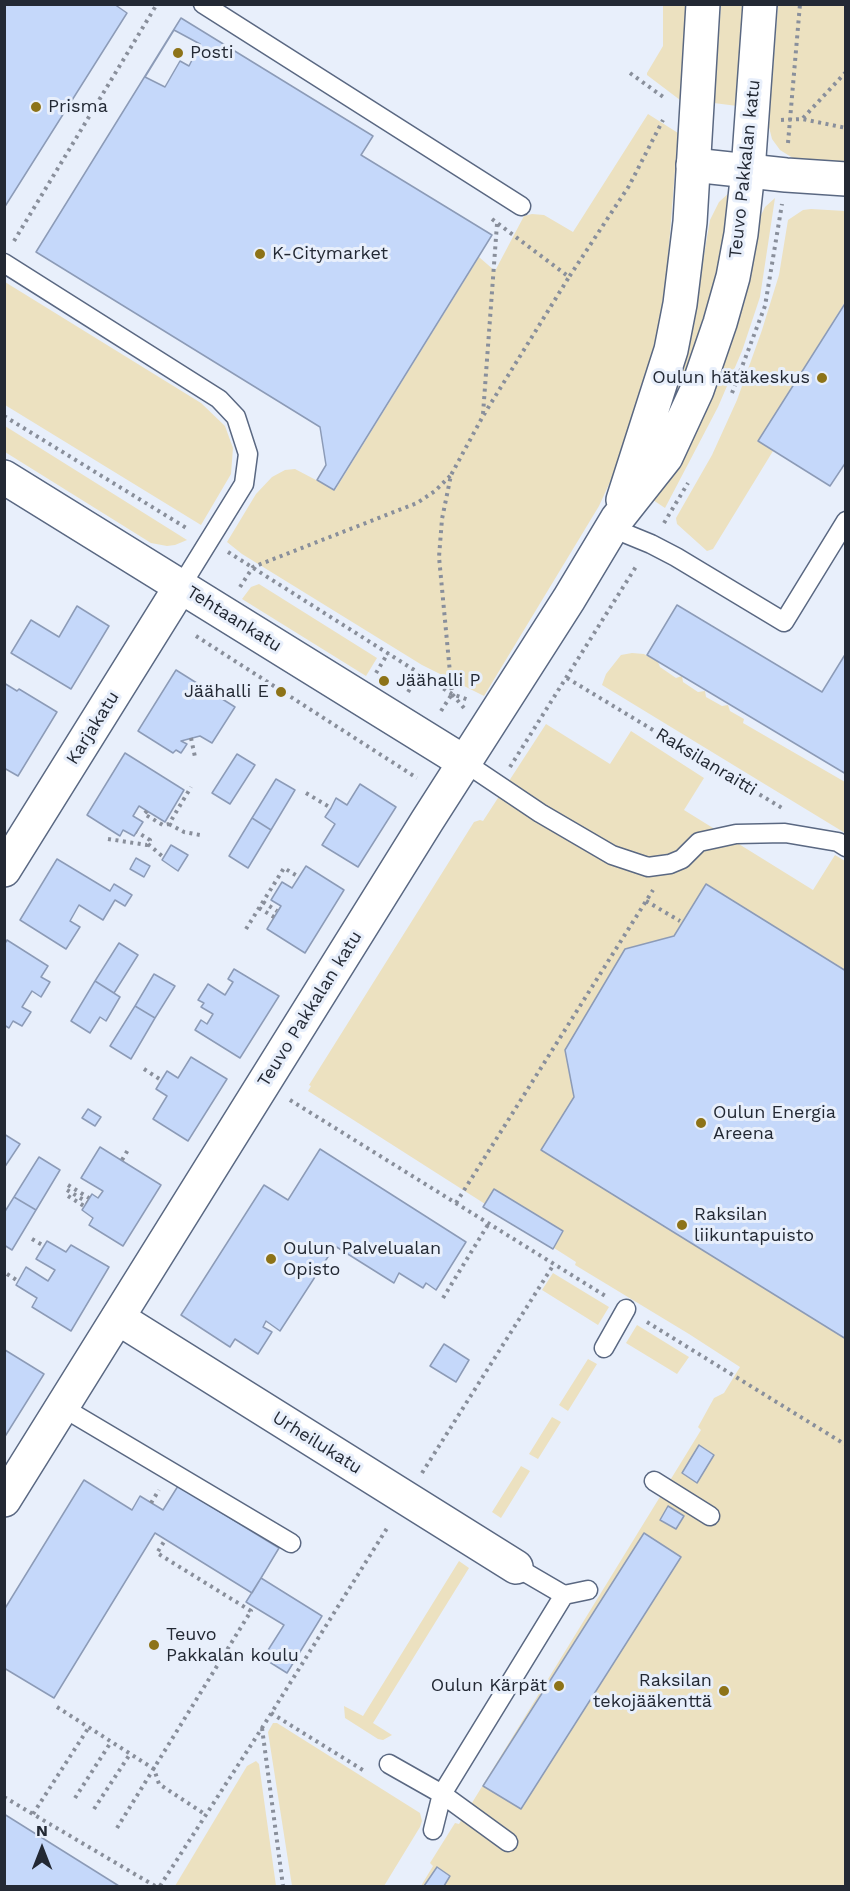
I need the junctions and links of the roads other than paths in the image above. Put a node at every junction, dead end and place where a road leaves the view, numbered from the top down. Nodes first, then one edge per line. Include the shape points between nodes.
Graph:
1 (203, 4) edge
2 (704, 4) edge
3 (760, 4) edge
4 (693, 165) junction
5 (748, 171) junction
6 (846, 179) edge
7 (521, 206) dead end
8 (8, 255) edge
9 (4, 477) edge
10 (846, 520) edge
11 (615, 524) junction
12 (181, 586) junction
13 (464, 762) junction
14 (842, 844) edge
15 (4, 870) edge
16 (626, 1309) road end
17 (118, 1318) junction
18 (604, 1348) dead end
19 (62, 1407) junction
20 (654, 1481) dead end
21 (4, 1500) edge
22 (710, 1516) dead end
23 (291, 1543) dead end
24 (516, 1567) joint
25 (588, 1590) dead end
26 (564, 1595) junction
27 (389, 1764) dead end
28 (442, 1794) junction
29 (433, 1830) dead end
30 (508, 1842) dead end

1 - 7 lane
2 - 4 street, Teuvo Pakkalan katu via 681,116
3 - 5 street, Teuvo Pakkalan katu
4 - 5 street
4 - 11 street, Teuvo Pakkalan katu via 684,270 671,350
5 - 6 street
5 - 11 street, Teuvo Pakkalan katu via 733,277 697,390 666,457
8 - 12 lane via 219,399 236,417 248,454 244,484
9 - 12 street, Tehtaankatu
10 - 11 lane via 784,622
11 - 13 street, Teuvo Pakkalan katu
12 - 13 street, Tehtaankatu
12 - 15 street, Karjakatu
13 - 14 lane via 612,855 648,867 682,859 699,842 736,834 786,833
13 - 17 street, Teuvo Pakkalan katu
16 - 18 lane
17 - 19 street, Teuvo Pakkalan katu
17 - 24 street, Urheilukatu
19 - 21 street, Teuvo Pakkalan katu
19 - 23 lane
20 - 22 lane
24 - 26 lane
25 - 26 lane
26 - 28 lane
27 - 28 lane
28 - 29 lane
28 - 30 lane

